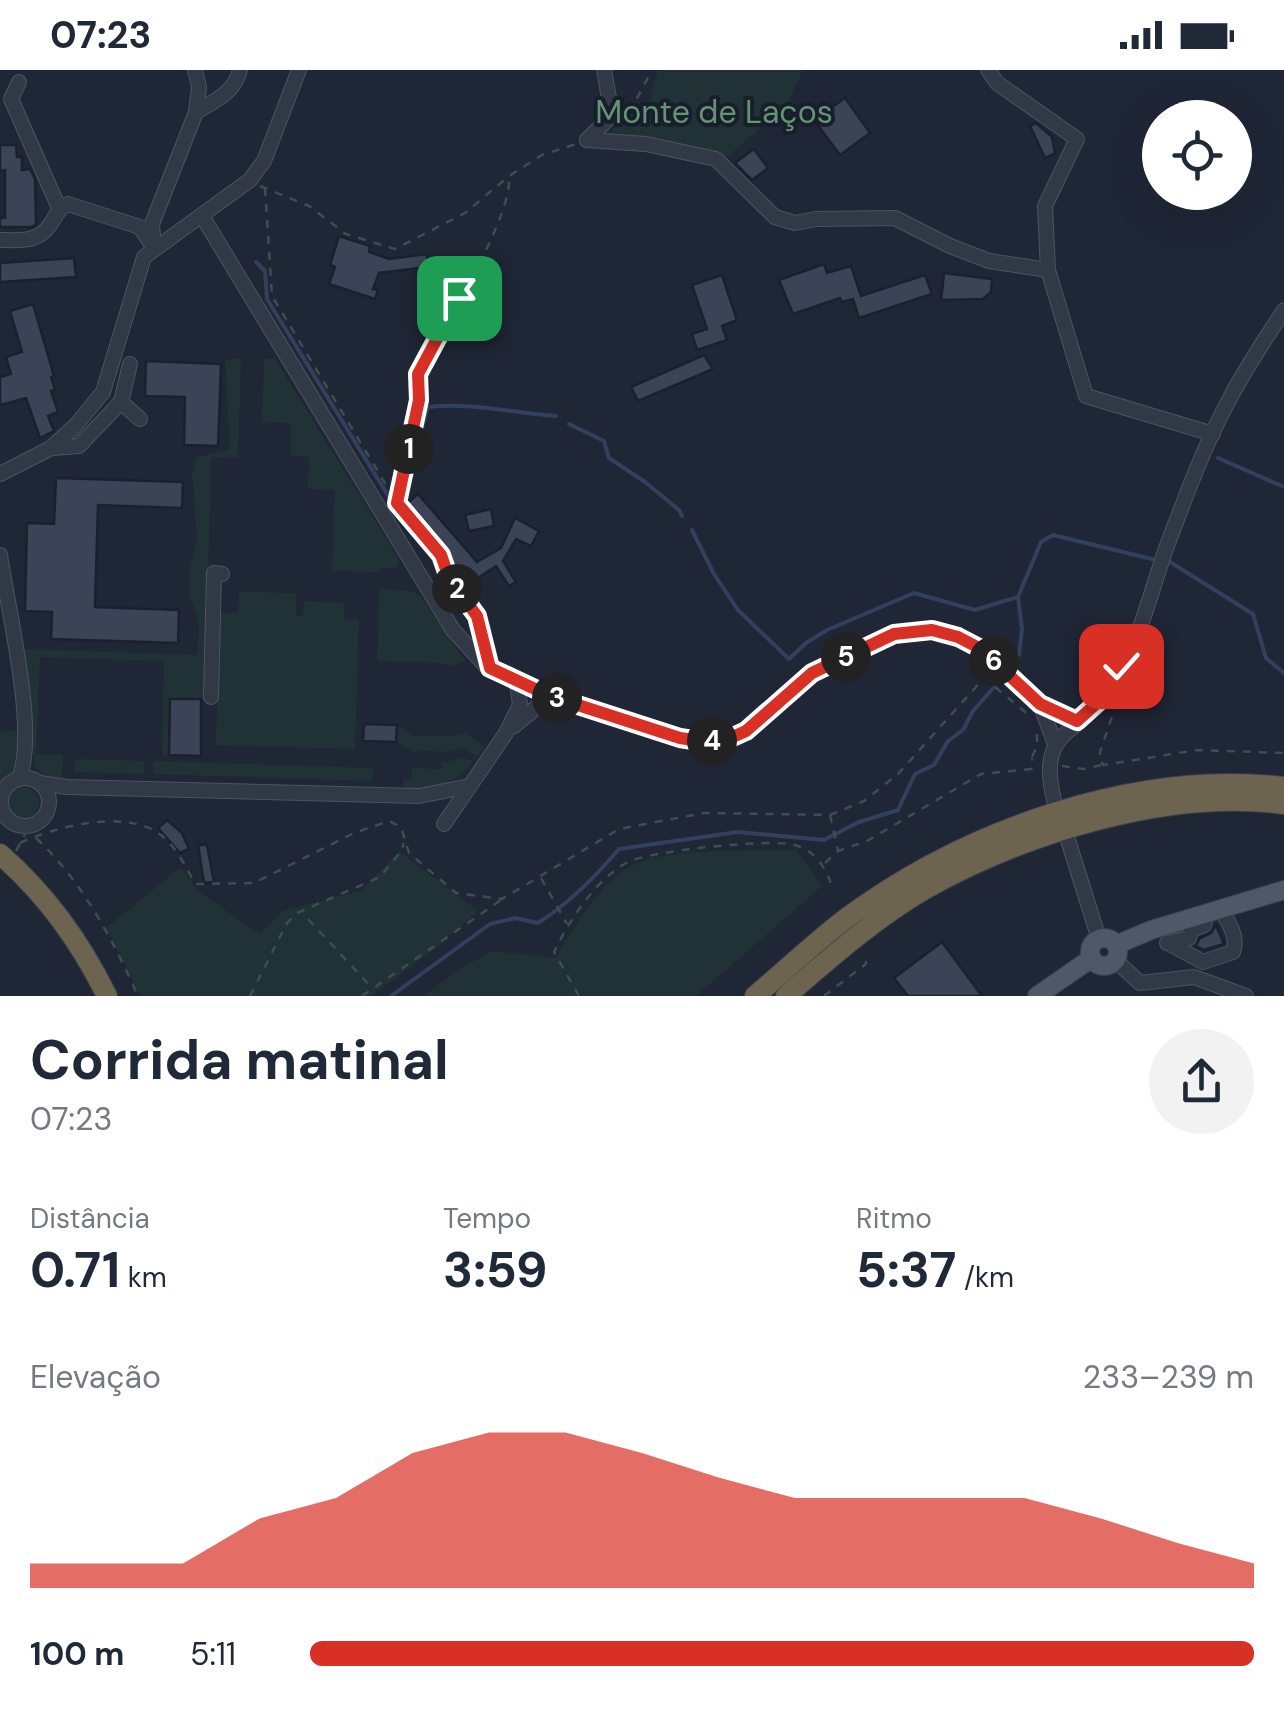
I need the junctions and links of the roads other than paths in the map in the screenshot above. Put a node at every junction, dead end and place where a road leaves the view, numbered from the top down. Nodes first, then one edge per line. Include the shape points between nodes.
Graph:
1 (195, 70) edge
2 (240, 70) edge
3 (300, 70) edge
4 (604, 70) edge
5 (988, 70) edge
6 (19, 82) dead end
7 (196, 112) junction
8 (59, 208) junction
9 (202, 216) junction
10 (0, 240) edge
11 (154, 248) junction
12 (1048, 270) junction
13 (1284, 310) edge
14 (130, 364) dead end
15 (121, 402) junction
16 (140, 418) dead end
17 (1213, 434) junction
18 (51, 448) junction
19 (0, 474) edge
20 (0, 555) edge
21 (222, 574) dead end
22 (517, 683) junction
23 (550, 696) junction
24 (212, 698) dead end
25 (1040, 704) junction
26 (1077, 721) junction
27 (506, 733) junction
28 (1055, 744) junction
29 (31, 781) junction
30 (470, 786) junction
31 (1284, 786) edge
32 (68, 787) junction
33 (1054, 800) dead end
34 (1284, 804) edge
35 (48, 806) junction
36 (444, 824) dead end
37 (1068, 840) dead end
38 (5, 859) edge
39 (1284, 890) edge
40 (1213, 910) junction
41 (1151, 930) junction
42 (1170, 944) junction
43 (1110, 948) junction
44 (1140, 984) junction
45 (94, 996) edge
46 (107, 996) edge
47 (756, 996) edge
48 (786, 996) edge
49 (1037, 996) edge
50 (1129, 996) edge
51 (1246, 996) edge

1 - 7 street
2 - 7 street via 225,95
3 - 9 street via 264,161
4 - 12 street via 612,115 587,140 716,159 775,217 795,223 895,218 989,260
5 - 12 street via 1077,139 1045,206
6 - 8 street via 11,98
7 - 11 street via 152,224
8 - 10 street via 44,233
8 - 11 street via 68,204 140,228
9 - 11 street
9 - 22 street via 453,630 490,668
11 - 18 street via 144,256 103,392
12 - 17 street via 1086,396
13 - 17 street
14 - 15 street
15 - 16 street
15 - 18 street via 79,446
17 - 26 street via 1136,636 1108,693
18 - 19 street
20 - 29 street
21 - 24 street via 214,573
22 - 23 street
22 - 27 street via 520,705
23 - 25 street via 680,738 726,740 746,731 812,673 894,634 932,630 981,649
23 - 27 street
25 - 26 street
25 - 28 street
26 - 28 street
27 - 30 street
28 - 33 street via 1048,778
29 - 32 street
29 - 35 street via 48,796
29 - 35 street via 12,782 2,795 3,811 32,831
30 - 32 street via 419,796
30 - 36 street
31 - 47 highway via 1181,786 997,832 847,918
32 - 35 street via 53,794
34 - 48 highway via 1181,805 1093,821 1006,851 925,890 856,936
37 - 43 street
38 - 45 highway
38 - 46 highway via 64,922
39 - 40 main road
40 - 41 main road
40 - 42 street via 1189,938
40 - 42 street via 1228,919 1233,952 1203,962
41 - 42 street
41 - 43 main road
43 - 44 street
43 - 49 main road via 1103,965 1092,958
44 - 50 street
44 - 51 street via 1194,977

